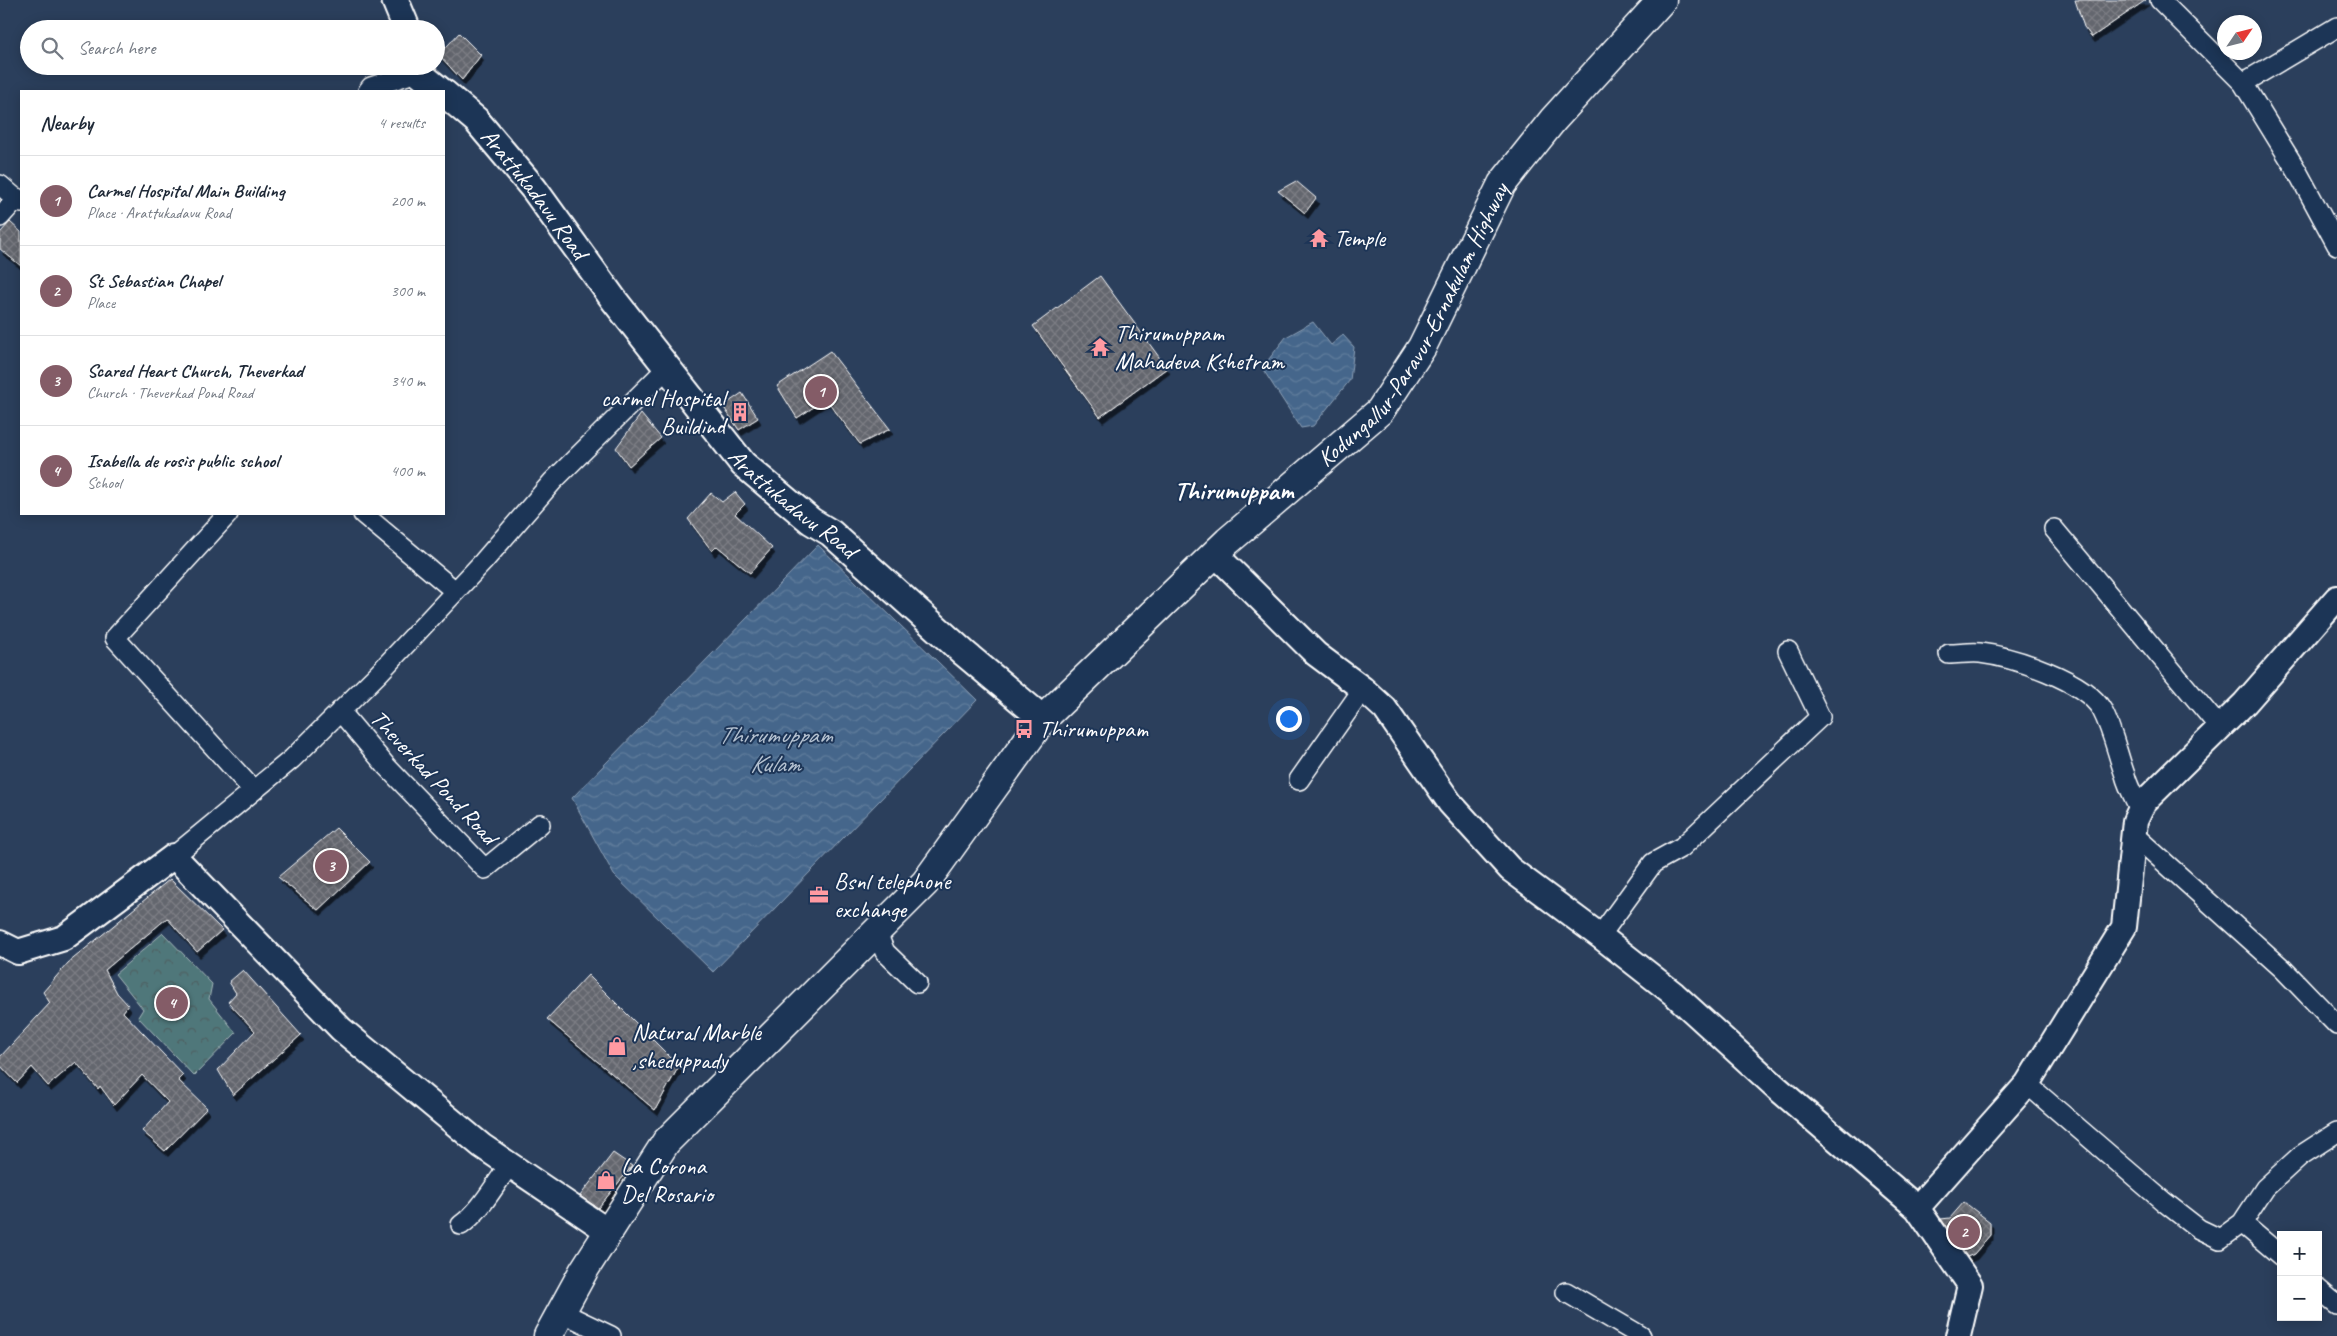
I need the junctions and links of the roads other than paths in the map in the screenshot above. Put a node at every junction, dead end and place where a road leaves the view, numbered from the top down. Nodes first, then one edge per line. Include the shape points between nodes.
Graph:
1 (396, 0) edge
2 (1662, 0) edge
3 (2160, 0) edge
4 (404, 20) edge
5 (2337, 27) edge
6 (400, 75) edge
7 (421, 75) edge
8 (2243, 83) junction
9 (369, 90) edge
10 (440, 90) edge
11 (445, 94) edge
12 (0, 185) edge
13 (19, 201) edge
14 (0, 218) edge
15 (2337, 245) edge
16 (668, 367) junction
17 (227, 515) edge
18 (364, 515) edge
19 (2054, 529) dead end
20 (1215, 554) junction
21 (455, 591) junction
22 (2337, 598) edge
23 (1788, 651) dead end
24 (1949, 654) dead end
25 (1363, 689) junction
26 (340, 711) junction
27 (1043, 719) junction
28 (2220, 728) junction
29 (1299, 780) dead end
30 (253, 790) junction
31 (2140, 810) junction
32 (540, 824) dead end
33 (2135, 836) junction
34 (174, 856) junction
35 (876, 931) junction
36 (1600, 936) junction
37 (0, 943) edge
38 (917, 982) dead end
39 (2337, 1025) edge
40 (2027, 1084) junction
41 (2337, 1132) edge
42 (510, 1165) junction
43 (1917, 1208) junction
44 (2242, 1223) junction
45 (461, 1225) dead end
46 (609, 1232) junction
47 (2277, 1253) edge
48 (1566, 1292) dead end
49 (2322, 1292) edge
50 (2337, 1305) edge
51 (561, 1312) junction
52 (548, 1336) edge
53 (612, 1336) edge
54 (1641, 1336) edge
55 (1958, 1336) edge

1 - 4 main road
2 - 20 highway, Kodungallur-Paravur-Ernakulam Highway via 1552,120 1502,184 1422,347 1380,411
3 - 8 street
5 - 8 street
6 - 9 street
7 - 10 main road, Arattukadavu Road
8 - 15 street via 2297,171
11 - 16 main road, Arattukadavu Road via 476,120 534,189 614,300
12 - 13 street
13 - 14 street
16 - 21 street via 553,481
16 - 27 main road, Arattukadavu Road via 742,464 811,521 832,533 964,653
17 - 30 street via 116,638
18 - 21 street
19 - 28 street
20 - 25 street via 1316,654
20 - 27 highway, Kodungallur-Paravur-Ernakulam Highway
21 - 26 street
22 - 28 street
23 - 36 street via 1820,717 1682,847 1653,863
24 - 31 street via 1980,653 2025,664 2083,690 2101,709
25 - 29 street
25 - 36 street via 1385,709 1450,803 1510,870
26 - 30 street via 292,760
26 - 32 street, Theverkad Pond Road via 387,767 486,868
27 - 35 highway, Kodungallur-Paravur-Ernakulam Highway via 925,882
28 - 31 street via 2144,802
30 - 34 street
31 - 33 street via 2135,822
33 - 39 street via 2283,969
33 - 40 street via 2124,927
34 - 37 street via 64,938 18,952
34 - 42 street via 340,1029 482,1146
35 - 38 street via 885,952
35 - 46 highway, Kodungallur-Paravur-Ernakulam Highway via 666,1142
36 - 43 street via 1674,994
40 - 43 street
40 - 44 street via 2199,1229 2220,1239
41 - 44 street via 2300,1156 2265,1188
42 - 45 street via 474,1216
42 - 46 street
43 - 55 street via 1970,1285
44 - 47 street
46 - 51 highway, Kodungallur-Paravur-Ernakulam Highway
48 - 54 street
49 - 50 street
51 - 52 highway, Kodungallur-Paravur-Ernakulam Highway
51 - 53 street

